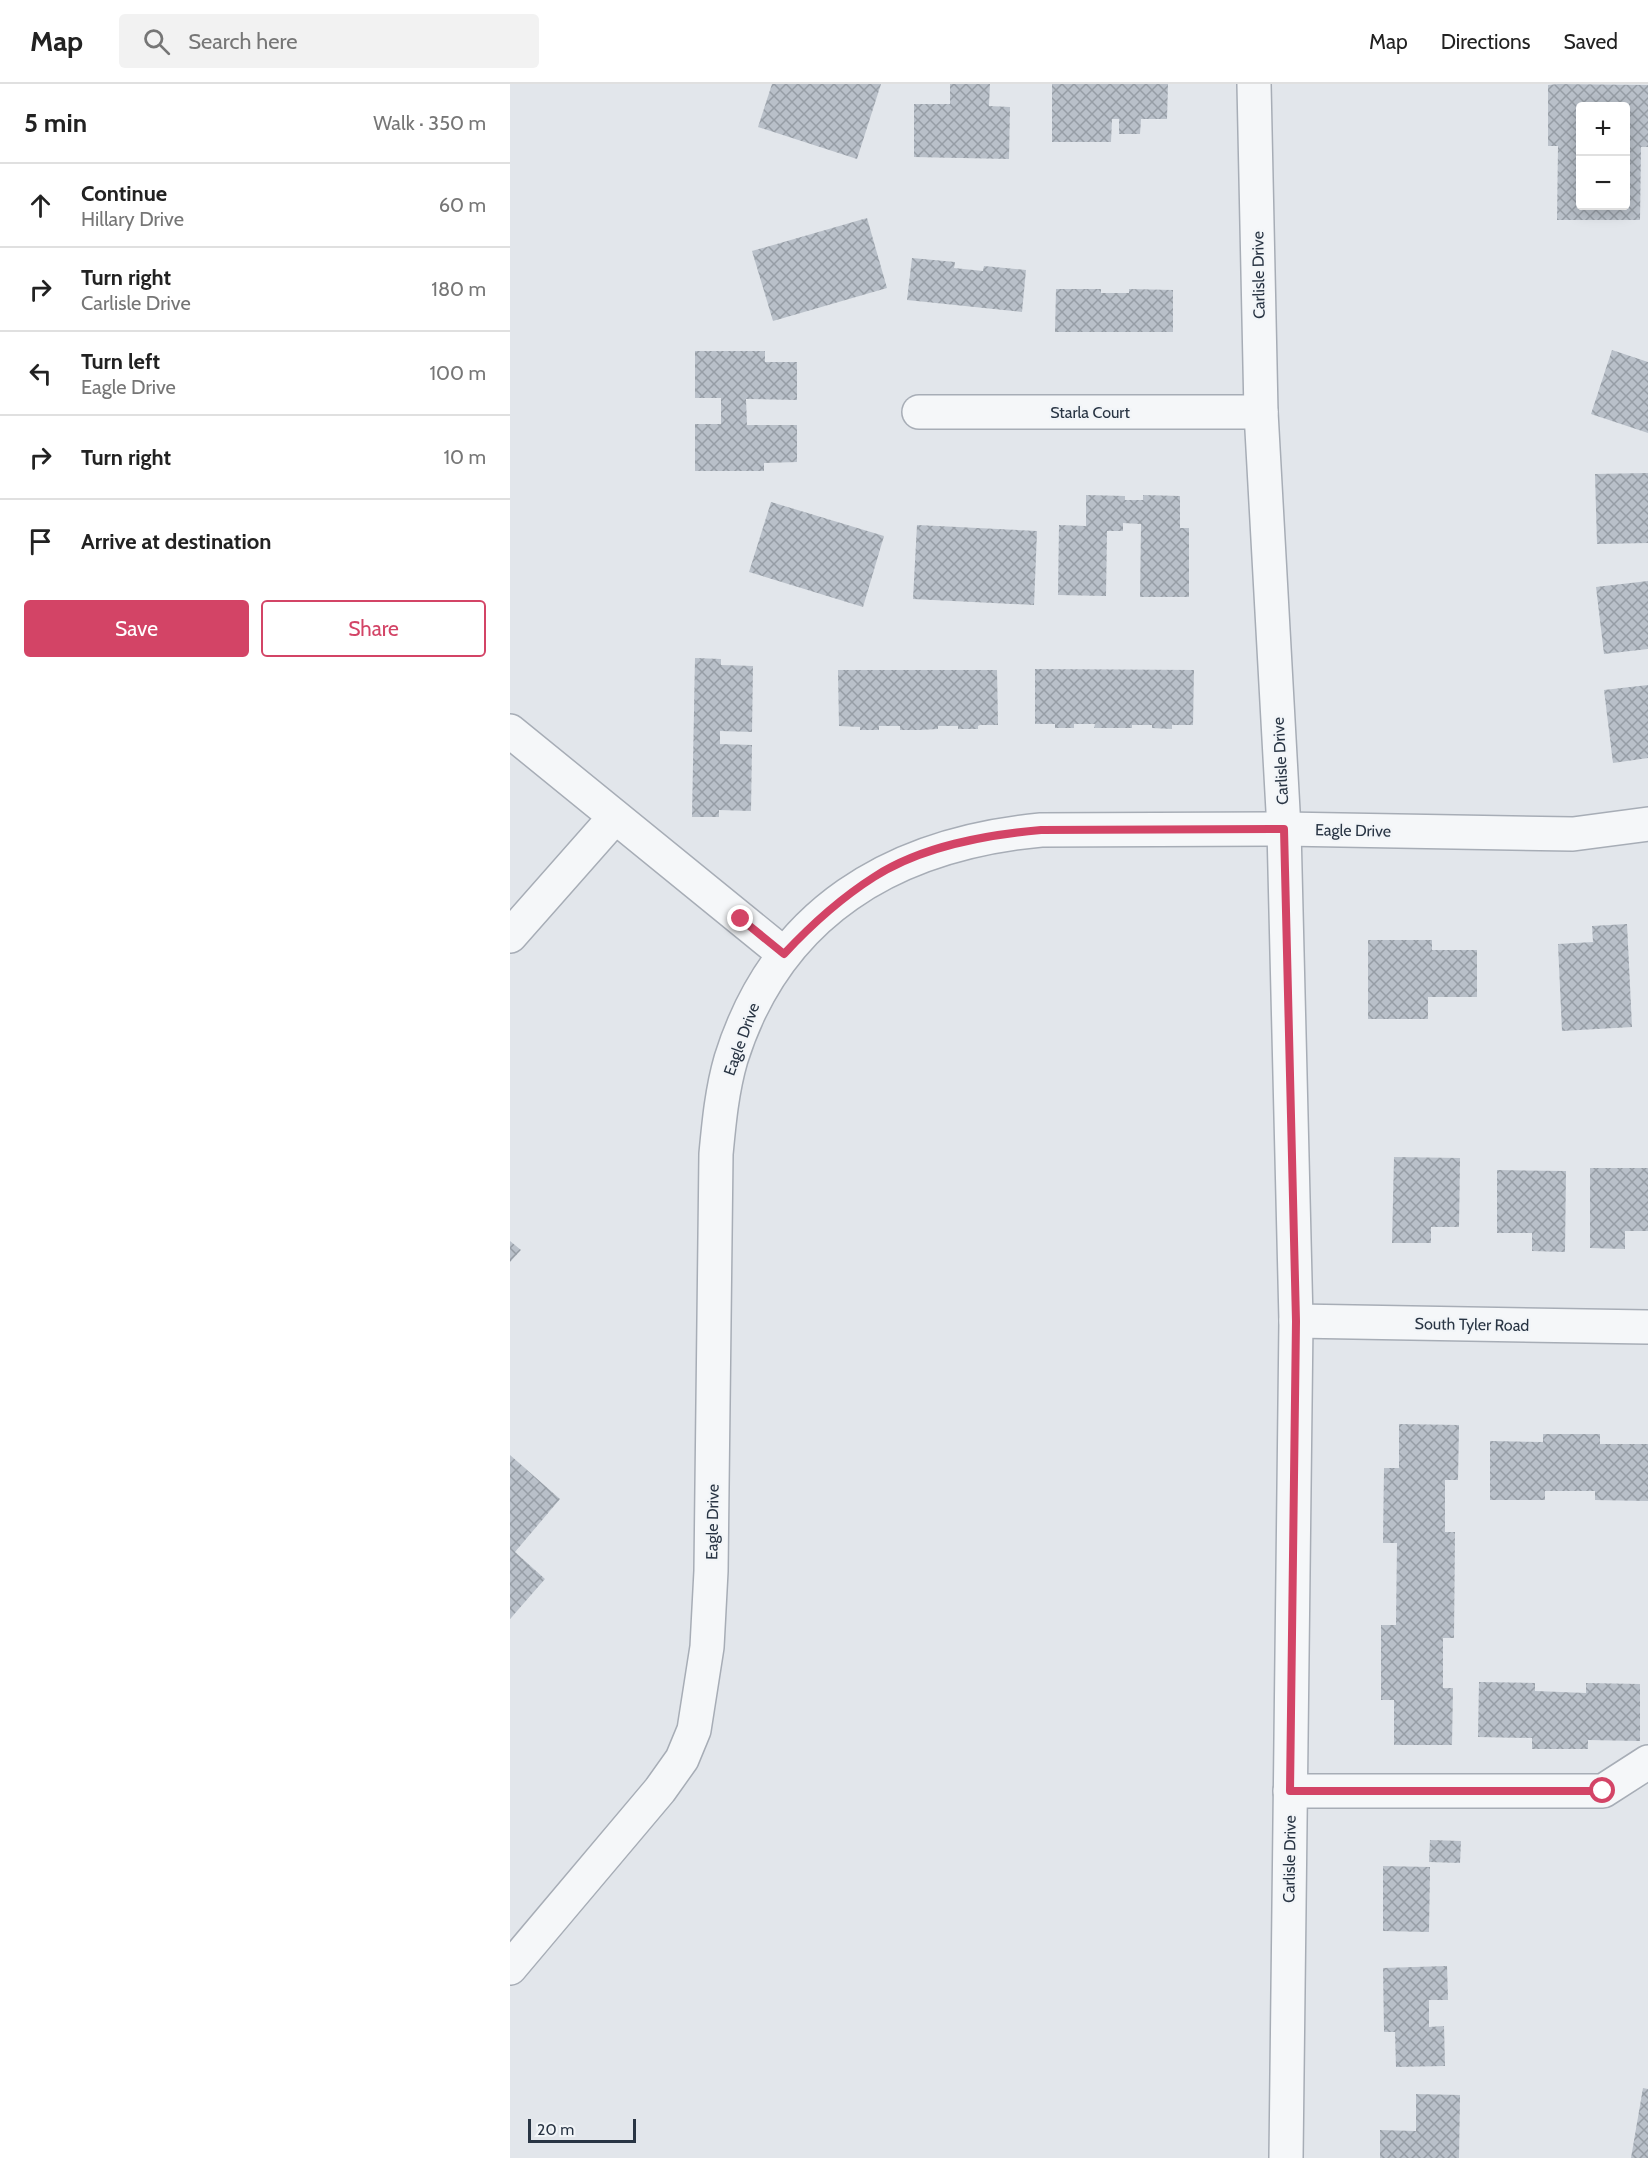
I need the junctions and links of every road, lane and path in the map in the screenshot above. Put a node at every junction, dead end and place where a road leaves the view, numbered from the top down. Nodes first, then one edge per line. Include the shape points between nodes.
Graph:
1 (1254, 84) edge
2 (919, 412) dead end
3 (1261, 412) junction
4 (510, 731) edge
5 (615, 817) junction
6 (1648, 824) edge
7 (1284, 829) junction
8 (510, 936) edge
9 (784, 954) junction
10 (1296, 1321) junction
11 (1648, 1327) edge
12 (1648, 1762) edge
13 (1290, 1791) junction
14 (510, 1968) edge
15 (1286, 2158) edge

1 - 3 street, Carlisle Drive
2 - 3 street, Starla Court
3 - 7 street, Carlisle Drive
4 - 5 street
5 - 8 street
5 - 9 street
6 - 7 street, Eagle Drive via 1573,834
7 - 9 street, Eagle Drive via 1041,830 1002,834 936,850 876,875 812,925
7 - 10 street, Carlisle Drive
9 - 14 street, Eagle Drive via 744,1023 721,1102 716,1154 711,1571 707,1647 694,1730 682,1759 660,1790
10 - 11 street, South Tyler Road
10 - 13 street, Carlisle Drive
12 - 13 street via 1603,1791
13 - 15 street, Carlisle Drive

